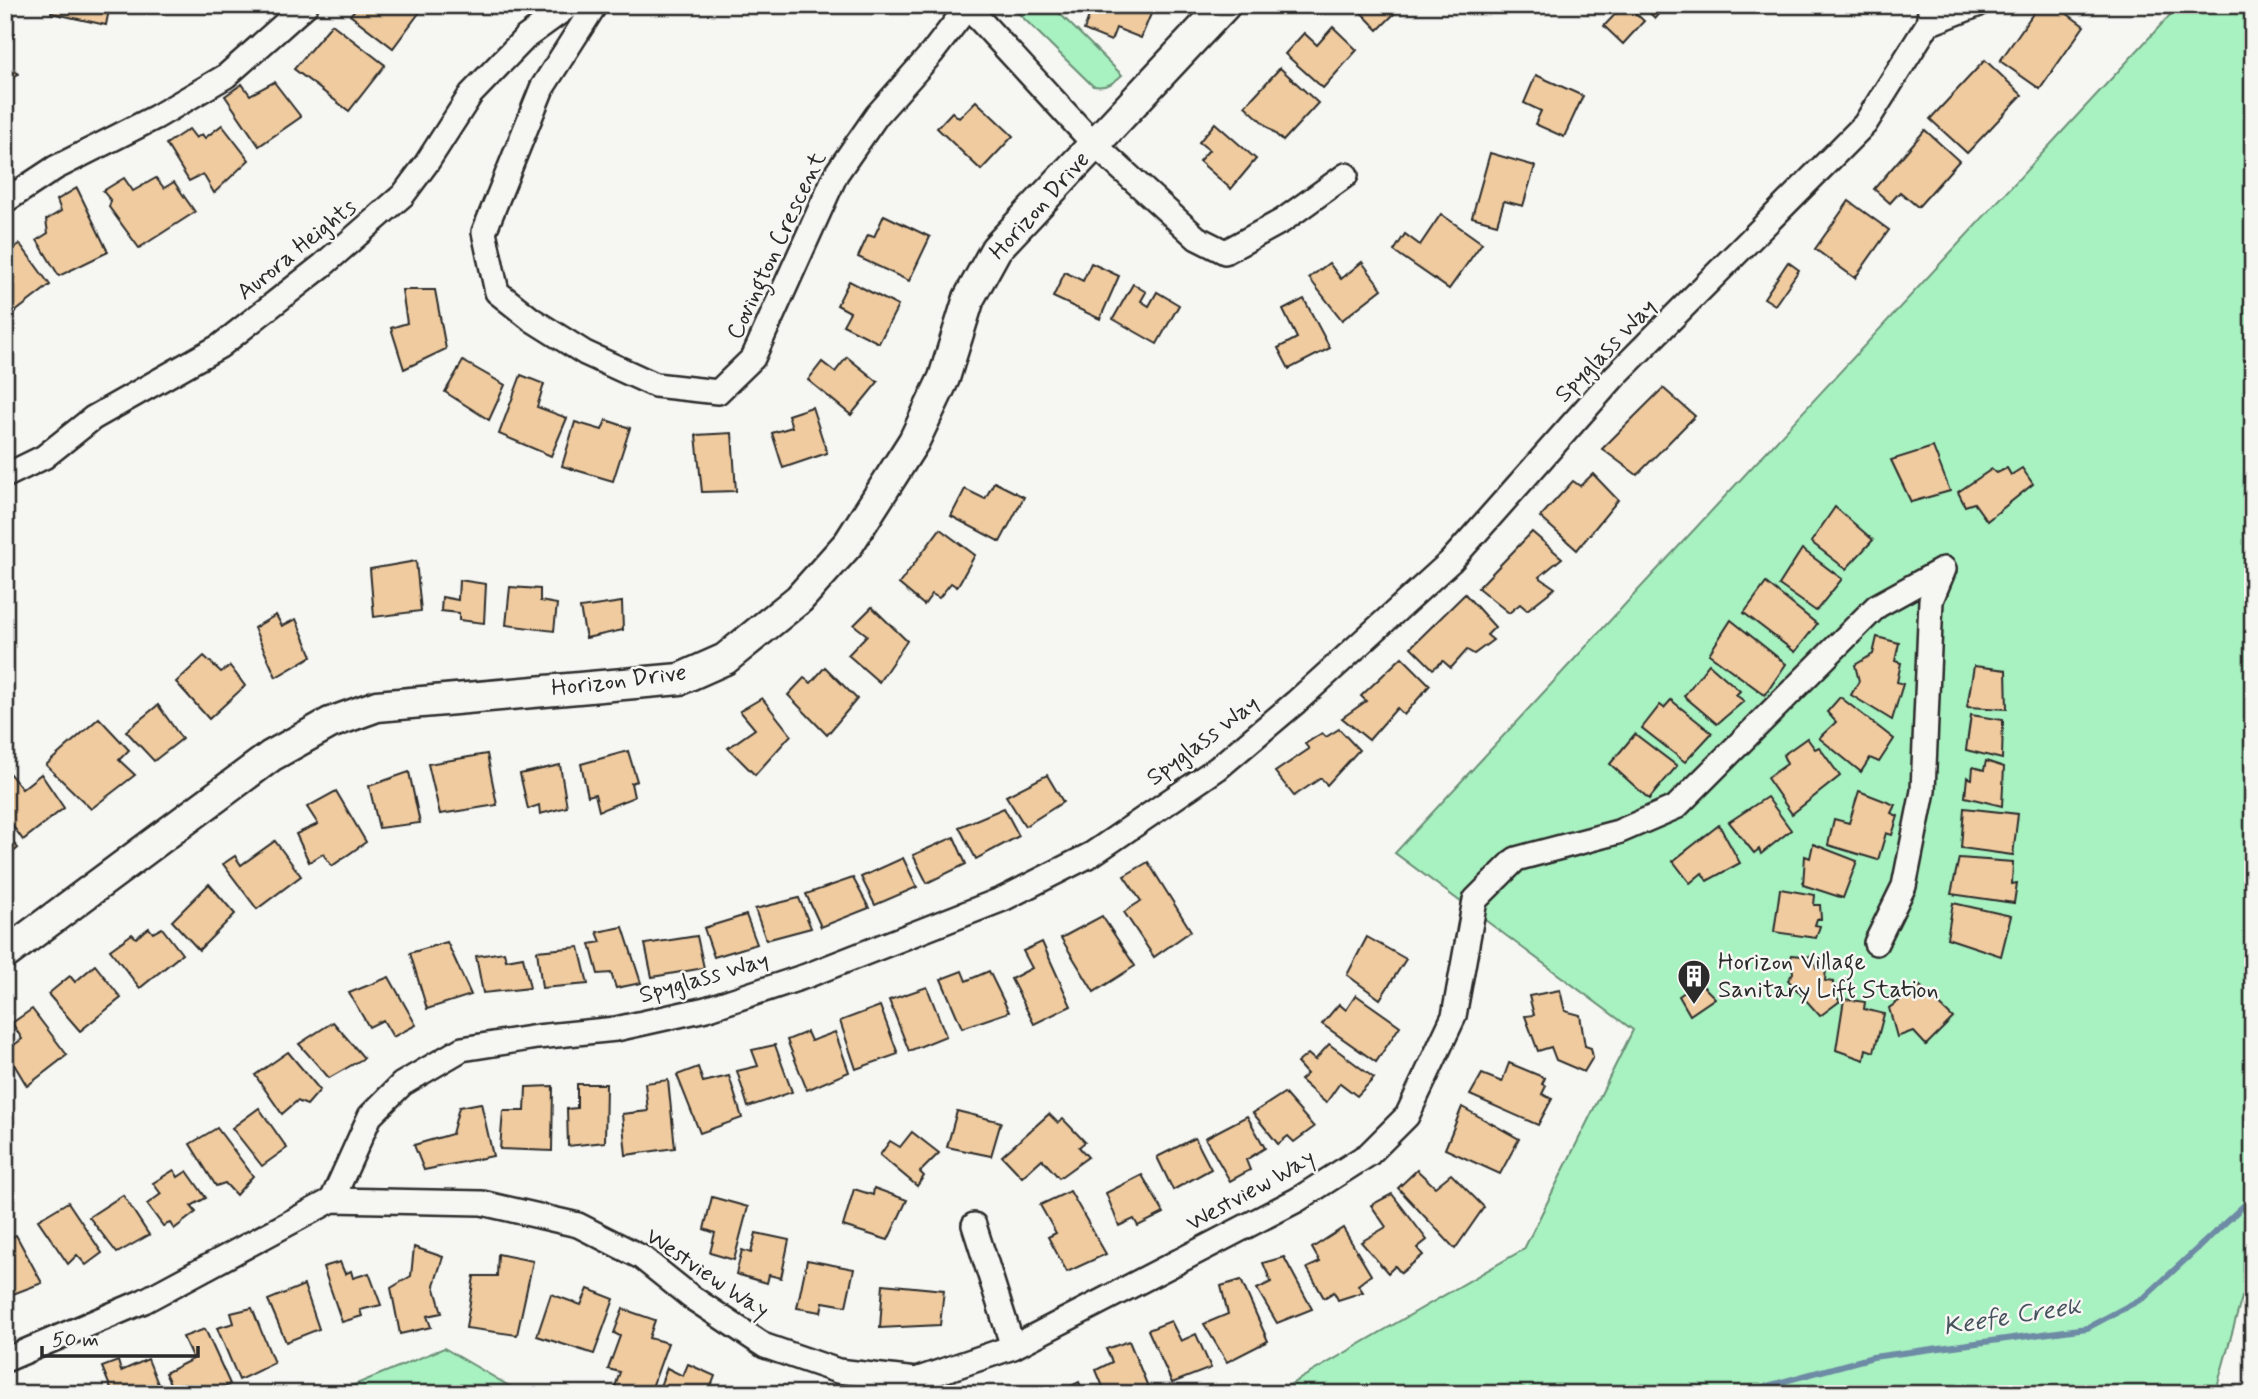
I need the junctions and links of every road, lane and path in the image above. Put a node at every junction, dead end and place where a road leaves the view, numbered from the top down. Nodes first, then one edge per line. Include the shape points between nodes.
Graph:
1 (306, 5) edge
2 (570, 5) edge
3 (595, 5) edge
4 (1225, 5) edge
5 (1977, 5) edge
6 (968, 6) edge
7 (1929, 15) edge
8 (1095, 145) junction
9 (1346, 175) dead end
10 (5, 201) edge
11 (5, 476) edge
12 (1876, 943) dead end
13 (5, 954) edge
14 (332, 1200) junction
15 (974, 1225) dead end
16 (1013, 1347) junction
17 (5, 1360) edge

1 - 10 street via 226,75 55,168
2 - 11 street, Aurora Heights via 526,37 471,94 404,195 323,265 219,346 93,418 44,457
3 - 6 street, Covington Crescent via 542,88 484,232 497,292 585,353 655,385 719,392 753,358 836,174 877,115
4 - 8 street, Horizon Drive
5 - 7 street
6 - 8 street, Covington Crescent
7 - 14 street, Spyglass Way via 1865,124 1613,379 1451,561 1218,768 1092,854 1003,899 806,975 706,1009 616,1029 462,1049 401,1084 370,1116
8 - 9 street, Covington Crescent via 1197,238 1225,252 1282,221
8 - 13 street, Horizon Drive via 996,249 969,298 944,378 914,441 849,542 799,599 725,659 680,679 377,706 330,723 271,756
12 - 16 street, Westview Way via 1904,886 1923,791 1931,600 1944,569 1877,606 1676,807 1618,832 1516,859 1475,900 1454,1016 1407,1116 1369,1154 1297,1200
14 - 16 street, Westview Way via 482,1202 578,1225 641,1257 765,1346 838,1371 916,1380
14 - 17 street, Westview Way via 144,1301
15 - 16 street

